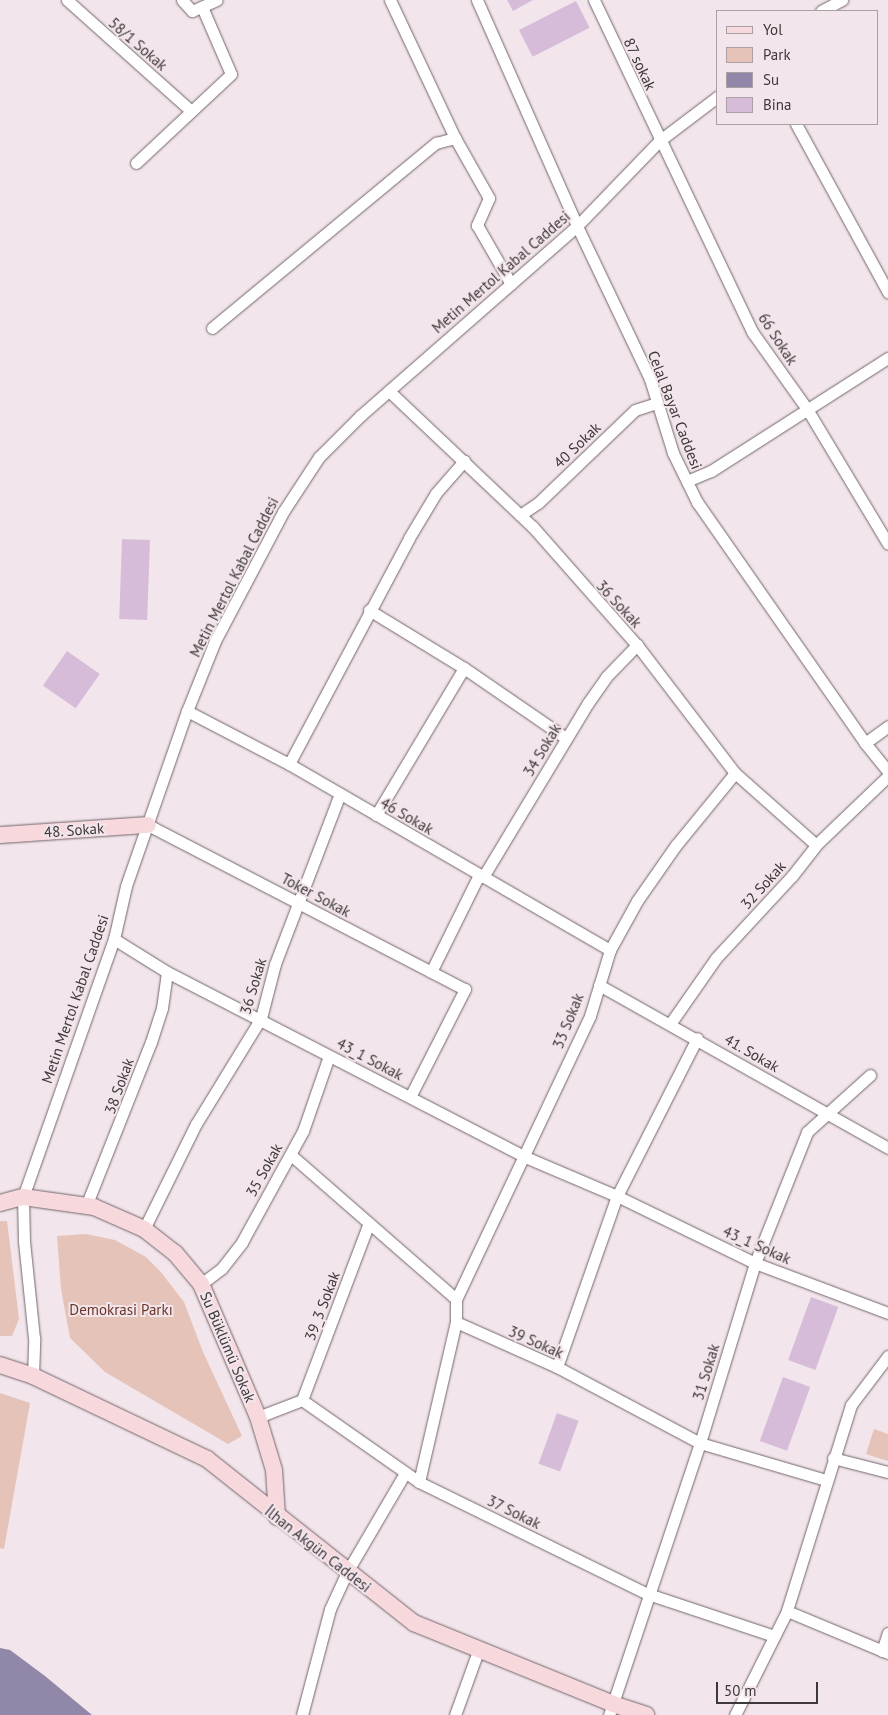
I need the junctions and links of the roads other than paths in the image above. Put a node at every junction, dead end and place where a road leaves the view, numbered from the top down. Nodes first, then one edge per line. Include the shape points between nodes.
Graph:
1 (66, 0) edge
2 (182, 0) edge
3 (217, 0) edge
4 (390, 0) edge
5 (476, 0) edge
6 (594, 0) edge
7 (841, 0) edge
8 (197, 9) junction
9 (822, 10) edge
10 (716, 98) edge
11 (191, 111) junction
12 (797, 125) edge
13 (455, 138) junction
14 (659, 141) junction
15 (136, 163) dead end
16 (577, 226) junction
17 (511, 284) junction
18 (888, 292) edge
19 (212, 328) dead end
20 (888, 358) edge
21 (389, 391) junction
22 (657, 403) junction
23 (807, 409) junction
24 (464, 461) junction
25 (687, 481) junction
26 (520, 515) junction
27 (888, 544) edge
28 (369, 610) junction
29 (637, 646) junction
30 (464, 668) junction
31 (187, 711) junction
32 (888, 726) edge
33 (566, 738) junction
34 (865, 743) junction
35 (289, 764) junction
36 (888, 771) edge
37 (735, 773) junction
38 (888, 776) edge
39 (340, 794) junction
40 (376, 815) junction
41 (148, 825) junction
42 (0, 835) edge
43 (816, 845) junction
44 (481, 876) junction
45 (298, 902) junction
46 (114, 939) junction
47 (610, 950) junction
48 (167, 972) junction
49 (431, 972) junction
50 (598, 985) junction
51 (260, 1018) junction
52 (670, 1024) junction
53 (697, 1038) junction
54 (330, 1056) junction
55 (870, 1075) dead end
56 (410, 1097) junction
57 (826, 1113) junction
58 (888, 1148) edge
59 (291, 1155) junction
60 (523, 1156) junction
61 (617, 1196) junction
62 (24, 1197) junction
63 (0, 1203) edge
64 (86, 1206) junction
65 (369, 1223) junction
66 (144, 1229) junction
67 (755, 1262) junction
68 (201, 1284) junction
69 (456, 1299) junction
70 (888, 1313) edge
71 (456, 1322) junction
72 (888, 1356) edge
73 (0, 1364) edge
74 (556, 1367) junction
75 (33, 1376) junction
76 (302, 1400) junction
77 (258, 1416) junction
78 (700, 1443) junction
79 (833, 1458) junction
80 (888, 1472) edge
81 (405, 1473) junction
82 (826, 1480) junction
83 (418, 1482) junction
84 (277, 1517) junction
85 (347, 1572) junction
86 (648, 1594) junction
87 (787, 1611) junction
88 (888, 1633) edge
89 (774, 1636) junction
90 (478, 1651) junction
91 (885, 1652) edge
92 (611, 1710) edge
93 (302, 1715) edge
94 (455, 1715) edge
95 (646, 1715) edge
96 (735, 1715) edge

1 - 11 street, 58/1 Sokak
2 - 8 street
3 - 8 street
4 - 13 street
5 - 16 street, Celal Bayar Caddesi
6 - 14 street, 87 sokak
7 - 9 street
8 - 11 street via 231,74
10 - 14 street, Metin Mertol Kabal Caddesi
11 - 15 street
12 - 18 street
13 - 17 street via 489,198 477,225
13 - 19 street via 436,143
14 - 16 street, Metin Mertol Kabal Caddesi
14 - 23 street, 66 Sokak via 754,333
16 - 17 street, Metin Mertol Kabal Caddesi
16 - 22 street, Celal Bayar Caddesi via 650,379
17 - 21 street, Metin Mertol Kabal Caddesi
20 - 23 street
21 - 24 street, 36 Sokak
21 - 31 street, Metin Mertol Kabal Caddesi via 319,457 283,512 215,642
22 - 25 street, Celal Bayar Caddesi via 673,453
22 - 26 street, 40 Sokak via 635,410 538,503
23 - 25 street via 711,471
23 - 27 street, 66 Sokak
24 - 26 street, 36 Sokak
24 - 28 street via 436,494
25 - 34 street, Celal Bayar Caddesi via 697,502
26 - 29 street, 36 Sokak
28 - 30 street
28 - 35 street
29 - 33 street, 34 Sokak via 606,676
29 - 37 street, 36 Sokak
30 - 33 street
30 - 40 street
31 - 35 street, 46 Sokak
31 - 41 street, Metin Mertol Kabal Caddesi
32 - 34 street
33 - 44 street, 34 Sokak
34 - 36 street, Celal Bayar Caddesi
35 - 39 street, 46 Sokak
37 - 43 street, 36 Sokak
37 - 47 street, 33 Sokak via 637,901
38 - 43 street, 32 Sokak
39 - 40 street, 46 Sokak
39 - 45 street, 36 Sokak
40 - 44 street, 46 Sokak
41 - 42 main road, 48. Sokak
41 - 45 street, Toker Sokak
41 - 46 street, Metin Mertol Kabal Caddesi via 126,886
43 - 52 street, 32 Sokak via 792,876 716,958
44 - 47 street, 46 Sokak
44 - 49 street, 34 Sokak
45 - 49 street, Toker Sokak
45 - 51 street, 36 Sokak via 274,964
46 - 48 street, 43_1 Sokak
46 - 62 street, Metin Mertol Kabal Caddesi
47 - 50 street, 33 Sokak
48 - 51 street, 43_1 Sokak
48 - 64 street, 38 Sokak via 162,1008 151,1042
49 - 56 street, Toker Sokak via 465,989
50 - 52 street, 41. Sokak
50 - 60 street, 33 Sokak via 590,1016
51 - 54 street, 43_1 Sokak
51 - 66 street, 36 Sokak via 196,1124
52 - 53 street, 41. Sokak
53 - 57 street, 41. Sokak
53 - 61 street
54 - 56 street, 43_1 Sokak
54 - 59 street, 35 Sokak
55 - 57 street, 31 Sokak
56 - 60 street, 43_1 Sokak
57 - 58 street, 41. Sokak
57 - 67 street, 31 Sokak via 807,1132
59 - 65 street
59 - 68 street, 35 Sokak via 242,1242 222,1268
60 - 61 street, 43_1 Sokak
60 - 69 street, 33 Sokak
61 - 67 street, 43_1 Sokak
61 - 74 street
62 - 63 main road, Su Büklümü Sokak
62 - 64 main road, Su Büklümü Sokak
62 - 75 street, Metin Mertol Kabal Caddesi via 24,1241 34,1338
64 - 66 main road, Su Büklümü Sokak
65 - 69 street
65 - 76 street, 39_3 Sokak
66 - 68 main road, Su Büklümü Sokak via 175,1253
67 - 70 street, 43_1 Sokak
67 - 78 street, 31 Sokak
68 - 77 main road, Su Büklümü Sokak
69 - 71 street
71 - 74 street, 39 Sokak
71 - 83 street
72 - 79 street via 851,1405
73 - 75 main road, İlhan Akgün Caddesi
74 - 78 street, 39 Sokak
75 - 84 main road, İlhan Akgün Caddesi via 207,1459
76 - 77 street
76 - 81 street, 37 Sokak
77 - 84 main road, Su Büklümü Sokak via 274,1470
78 - 82 street, 39 Sokak
78 - 86 street, 31 Sokak
79 - 80 street
79 - 82 street
81 - 83 street, 37 Sokak
81 - 85 street
82 - 87 street
83 - 86 street, 37 Sokak
84 - 85 main road, İlhan Akgün Caddesi
85 - 90 main road, İlhan Akgün Caddesi via 414,1623
85 - 93 street via 330,1609
86 - 89 street, 37 Sokak
86 - 92 street, 31 Sokak
87 - 89 street
87 - 91 street
88 - 91 street
89 - 96 street
90 - 92 main road, İlhan Akgün Caddesi
90 - 94 street
92 - 95 main road, İlhan Akgün Caddesi

